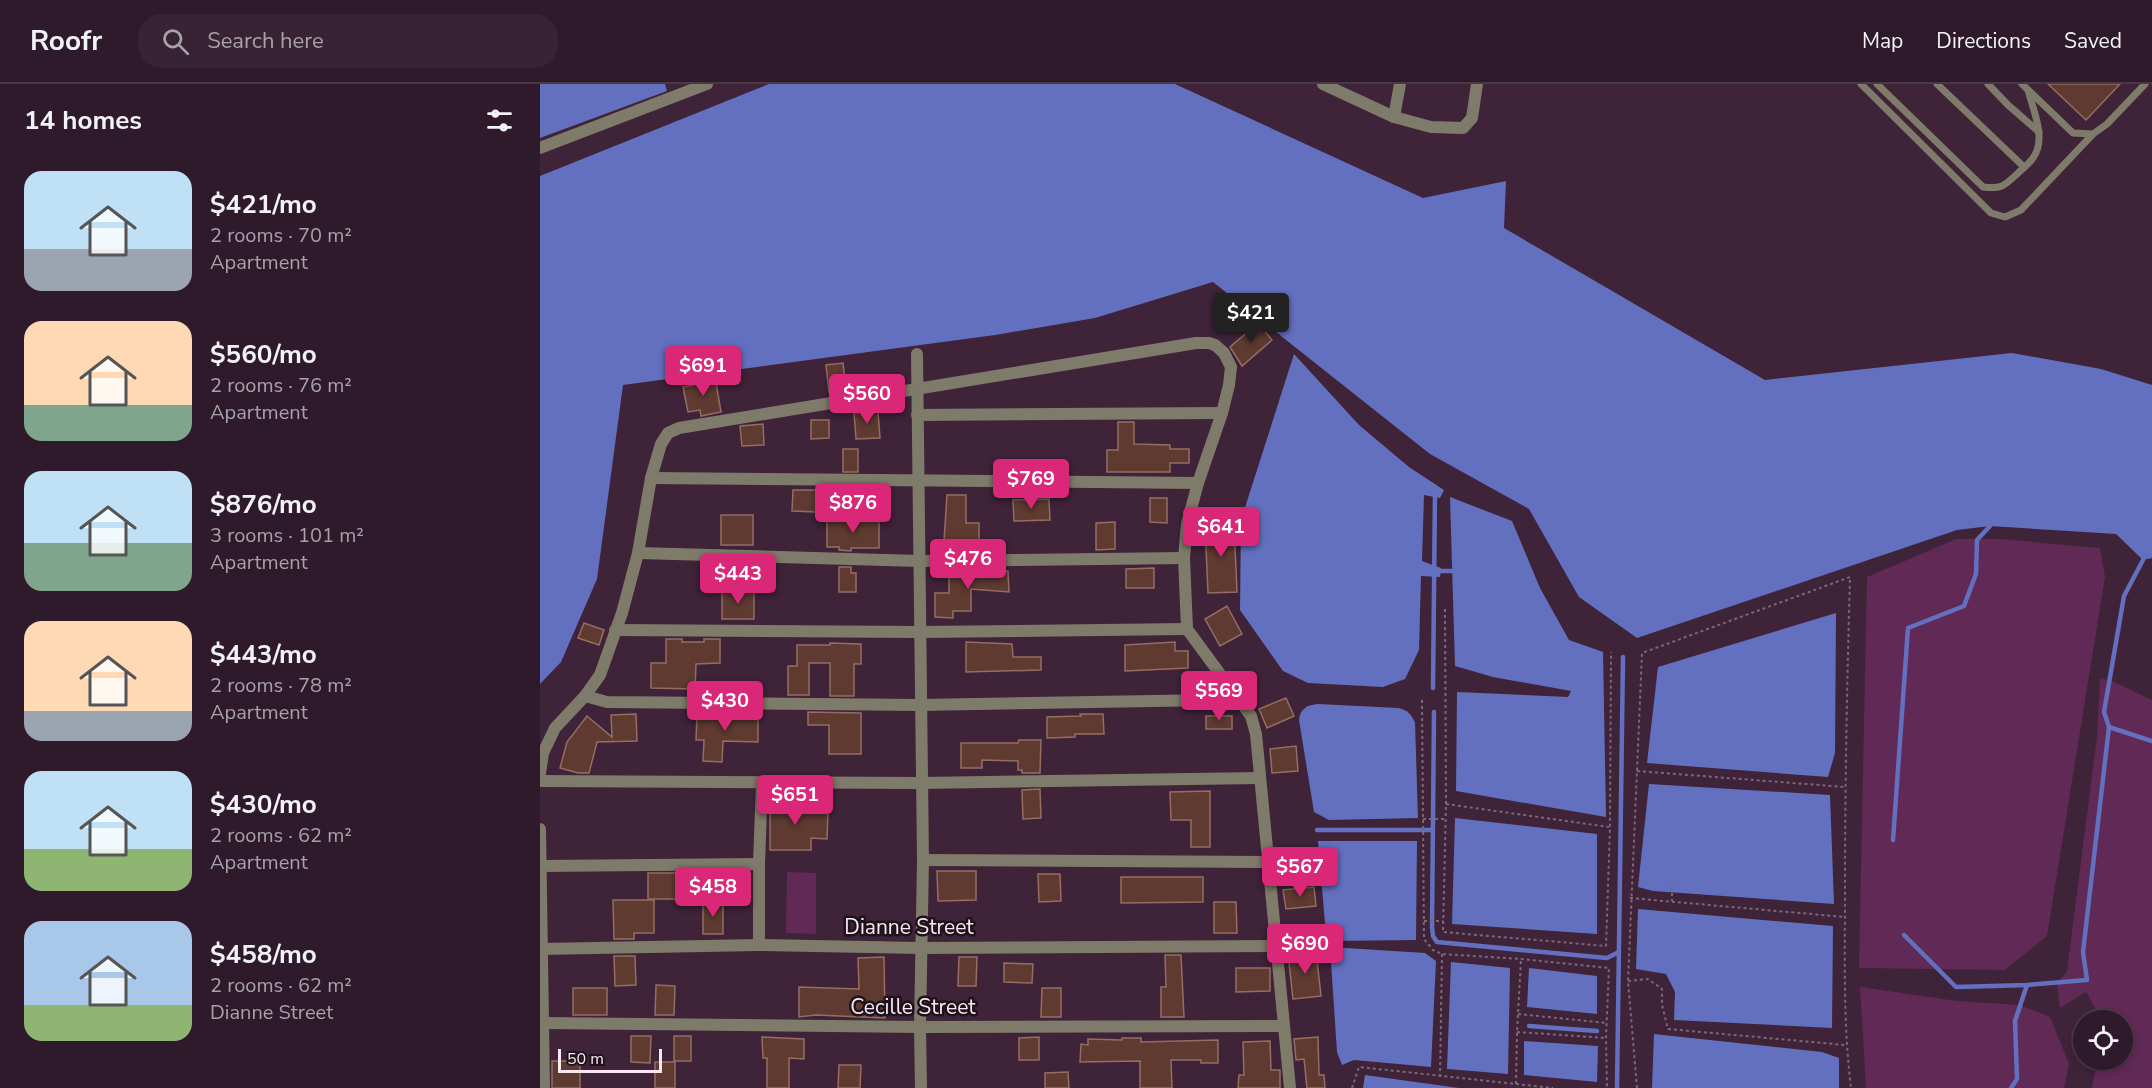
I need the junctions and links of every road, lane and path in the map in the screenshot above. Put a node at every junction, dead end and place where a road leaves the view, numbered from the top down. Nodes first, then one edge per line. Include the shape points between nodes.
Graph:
1 (707, 84) edge
2 (1323, 84) edge
3 (1400, 84) edge
4 (1477, 84) edge
5 (1861, 84) edge
6 (1877, 84) edge
7 (1937, 84) edge
8 (1988, 84) edge
9 (2022, 84) edge
10 (2145, 84) edge
11 (2028, 90) junction
12 (1394, 117) junction
13 (2039, 132) junction
14 (2093, 134) junction
15 (540, 148) edge
16 (2024, 167) junction
17 (917, 354) dead end
18 (917, 388) junction
19 (1222, 413) junction
20 (917, 415) junction
21 (651, 478) junction
22 (919, 482) junction
23 (1198, 483) junction
24 (638, 553) junction
25 (1184, 558) junction
26 (920, 561) junction
27 (1445, 609) dead end
28 (1187, 629) junction
29 (615, 630) junction
30 (920, 632) junction
31 (1611, 652) dead end
32 (1237, 695) junction
33 (585, 696) junction
34 (1422, 700) dead end
35 (920, 705) junction
36 (1637, 771) junction
37 (540, 773) edge
38 (1260, 778) junction
39 (540, 781) edge
40 (762, 782) junction
41 (921, 783) junction
42 (1845, 788) junction
43 (1446, 804) junction
44 (1446, 819) junction
45 (1425, 821) junction
46 (1610, 827) junction
47 (540, 829) edge
48 (922, 860) junction
49 (1268, 862) junction
50 (759, 864) junction
51 (541, 866) edge
52 (1672, 875) dead end
53 (1630, 898) junction
54 (1672, 901) junction
55 (1845, 917) junction
56 (1424, 921) junction
57 (1441, 921) junction
58 (759, 945) junction
59 (1277, 946) junction
60 (920, 948) junction
61 (541, 949) edge
62 (1442, 954) junction
63 (1521, 958) junction
64 (1628, 981) junction
65 (1518, 1014) junction
66 (543, 1023) junction
67 (1607, 1023) junction
68 (1283, 1026) junction
69 (920, 1027) junction
70 (1516, 1032) junction
71 (1606, 1038) junction
72 (1845, 1045) junction
73 (1440, 1077) junction
74 (1516, 1084) junction
75 (544, 1088) edge
76 (921, 1088) edge
77 (1290, 1088) edge
78 (1352, 1088) edge
79 (1553, 1088) edge
80 (1607, 1088) edge
81 (1637, 1088) edge
82 (1851, 1088) edge

1 - 15 street
2 - 12 street
3 - 12 street
4 - 12 street via 1472,118 1462,128 1431,127
5 - 14 lane via 1990,213 2006,217 2021,210
6 - 16 lane via 1983,187 1996,189 2005,185
7 - 16 lane
8 - 13 lane
9 - 11 lane
10 - 14 lane
11 - 13 lane
11 - 14 lane via 2073,133
13 - 16 lane via 2034,158
17 - 18 street
18 - 19 street via 1209,343 1224,353 1231,367
18 - 20 street
18 - 21 street via 679,428 663,439
19 - 20 street
19 - 23 street
20 - 22 street
21 - 22 street
21 - 24 street
22 - 23 street
22 - 26 street
23 - 25 street via 1187,524
24 - 26 street
24 - 29 street
25 - 26 street
25 - 28 street
26 - 30 street
27 - 43 path
28 - 30 street
28 - 32 street
29 - 30 street
29 - 33 street via 600,675
30 - 35 street
31 - 46 path
32 - 35 street via 1215,700
32 - 38 street via 1251,716 1256,734
33 - 35 street via 607,702
33 - 37 street via 555,728 543,753
34 - 45 path
35 - 41 street
36 - 42 path
36 - 42 path via 1642,653 1850,577
36 - 53 path
38 - 41 street
38 - 49 street
39 - 40 street
40 - 41 street
40 - 50 street
41 - 48 street
42 - 55 path
43 - 44 path
43 - 46 path
44 - 45 path
44 - 57 path
45 - 56 path
46 - 57 path via 1606,946 1443,932
47 - 51 street
48 - 49 street
48 - 60 street
49 - 59 street
50 - 51 street
50 - 58 street
51 - 61 street
52 - 54 path
53 - 54 path
53 - 64 path
54 - 55 path
55 - 72 path
56 - 57 path
56 - 62 path via 1424,939
58 - 60 street, Dianne Street
58 - 61 street, Dianne Street
59 - 60 street, Dianne Street
59 - 68 street
60 - 69 street
61 - 66 street
62 - 63 path
62 - 73 path
63 - 65 path
63 - 67 path via 1609,968
64 - 72 path via 1648,979 1662,989 1668,1029
64 - 81 path
65 - 67 path
65 - 70 path
66 - 69 street, Cecille Street
66 - 75 street
67 - 71 path
68 - 69 street, Cecille Street
68 - 77 street
69 - 76 street
70 - 71 path
70 - 74 path
71 - 80 path
72 - 82 path
73 - 74 path
73 - 78 path via 1359,1067
74 - 79 path

